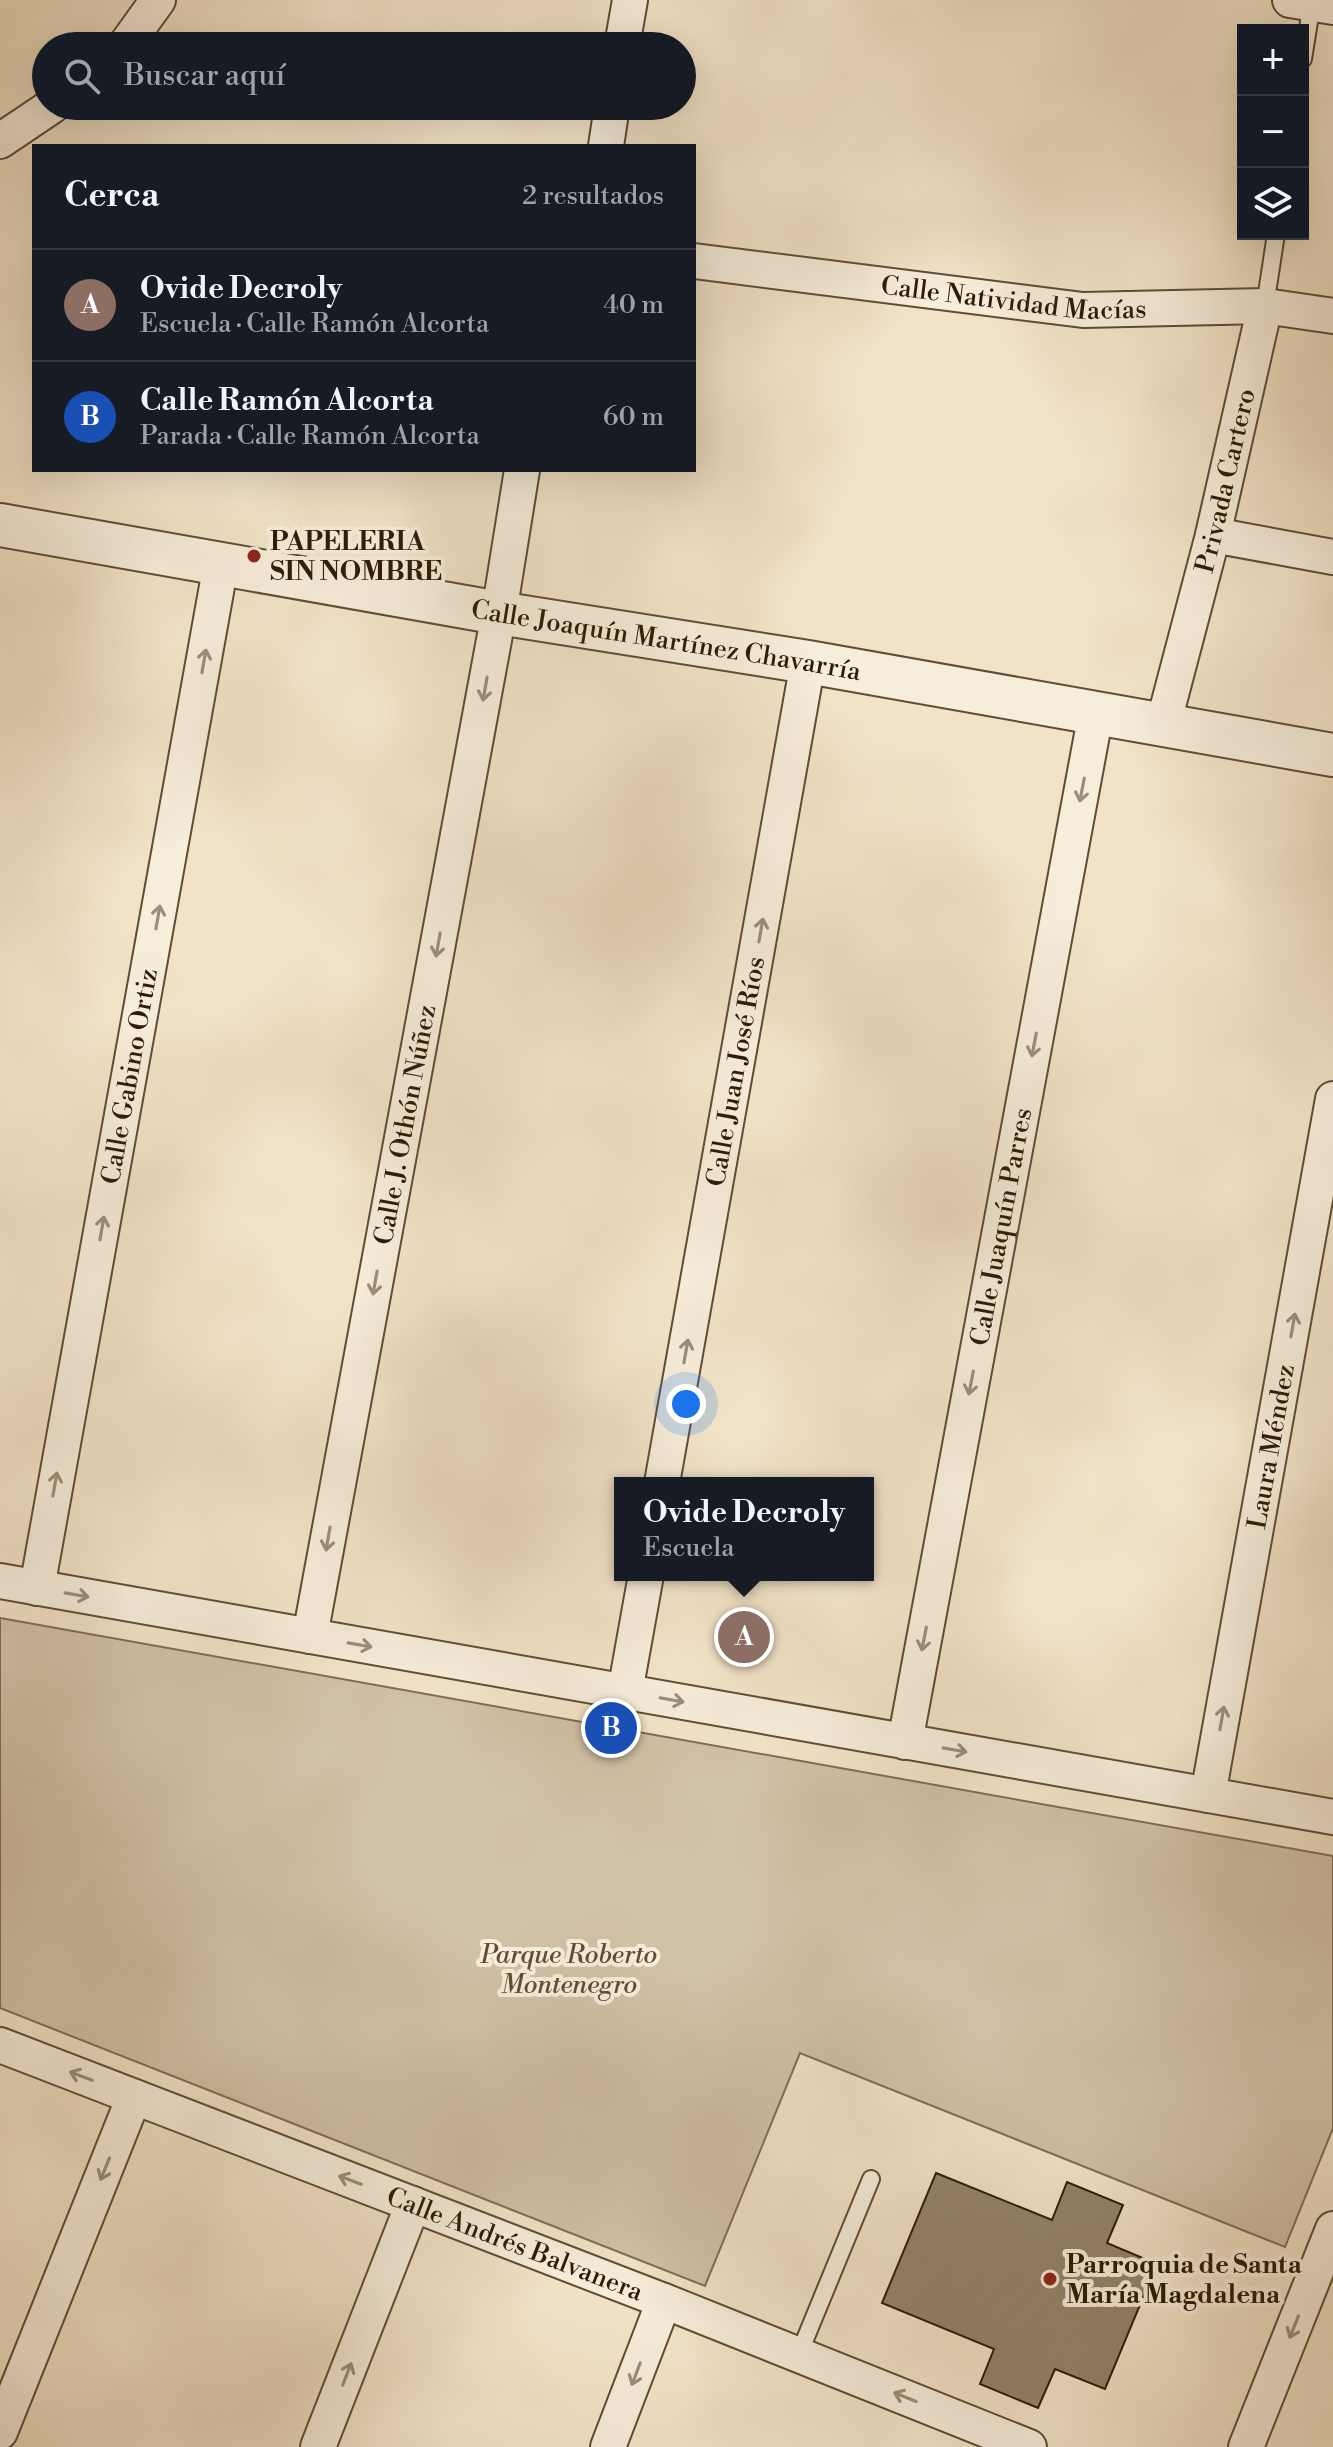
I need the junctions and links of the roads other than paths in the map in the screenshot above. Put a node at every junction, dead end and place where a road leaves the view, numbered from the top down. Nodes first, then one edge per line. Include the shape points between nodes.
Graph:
1 (158, 0) edge
2 (630, 0) edge
3 (1312, 3) edge
4 (1309, 24) edge
5 (135, 32) edge
6 (624, 32) edge
7 (32, 119) edge
8 (610, 120) edge
9 (1, 139) edge
10 (32, 144) edge
11 (606, 144) edge
12 (1275, 240) edge
13 (696, 261) edge
14 (1265, 306) junction
15 (1333, 316) edge
16 (522, 472) edge
17 (0, 525) edge
18 (1213, 535) junction
19 (1333, 557) edge
20 (221, 564) junction
21 (499, 613) junction
22 (808, 662) junction
23 (1096, 713) junction
24 (1163, 725) junction
25 (1333, 755) edge
26 (1333, 1099) edge
27 (663, 1477) edge
28 (0, 1581) edge
29 (645, 1581) edge
30 (37, 1588) junction
31 (310, 1636) junction
32 (625, 1692) junction
33 (905, 1742) junction
34 (1208, 1795) junction
35 (1333, 1817) edge
36 (0, 2045) edge
37 (134, 2097) junction
38 (871, 2179) dead end
39 (413, 2204) junction
40 (1333, 2229) edge
41 (664, 2301) junction
42 (799, 2354) junction
43 (0, 2432) edge
44 (958, 2433) edge
45 (318, 2447) edge
46 (608, 2447) edge
47 (1029, 2447) edge
48 (1246, 2447) edge

1 - 5 street
2 - 6 street
3 - 4 lane
7 - 9 street
8 - 11 street
9 - 10 street
12 - 14 lane, Privada Cartero
13 - 14 street, Calle Natividad Macías via 1083,310
14 - 15 street, Calle Natividad Macías
14 - 18 street, Privada Cartero
16 - 21 street, Calle J. Othón Núñez
17 - 20 street, Calle Joaquín Martínez Chavarría
18 - 19 street
18 - 24 street, Privada Cartero
20 - 21 street, Calle Joaquín Martínez Chavarría
30 -> 20 street, Calle Gabino Ortiz
21 - 22 street, Calle Joaquín Martínez Chavarría
21 -> 31 street, Calle J. Othón Núñez
22 - 23 street, Calle Joaquín Martínez Chavarría
27 -> 22 street, Calle Juan José Ríos
23 - 24 street, Calle Joaquín Martínez Chavarría
23 -> 33 street, Calle Juaquín Parres
24 - 25 street, Calle Joaquín Martínez Chavarría
34 -> 26 street, Laura Méndez
28 - 30 street
29 - 32 street
30 -> 31 street
31 -> 32 street
32 -> 33 street
33 -> 34 street
34 - 35 street
37 -> 36 street, Calle Andrés Balvanera
39 -> 37 street, Calle Andrés Balvanera
37 -> 43 street
38 - 42 lane
39 - 41 street, Calle Andrés Balvanera
45 -> 39 street
40 -> 48 street
41 - 42 street, Calle Andrés Balvanera
41 -> 46 street
44 -> 42 street, Calle Andrés Balvanera
44 - 47 street, Calle Andrés Balvanera

